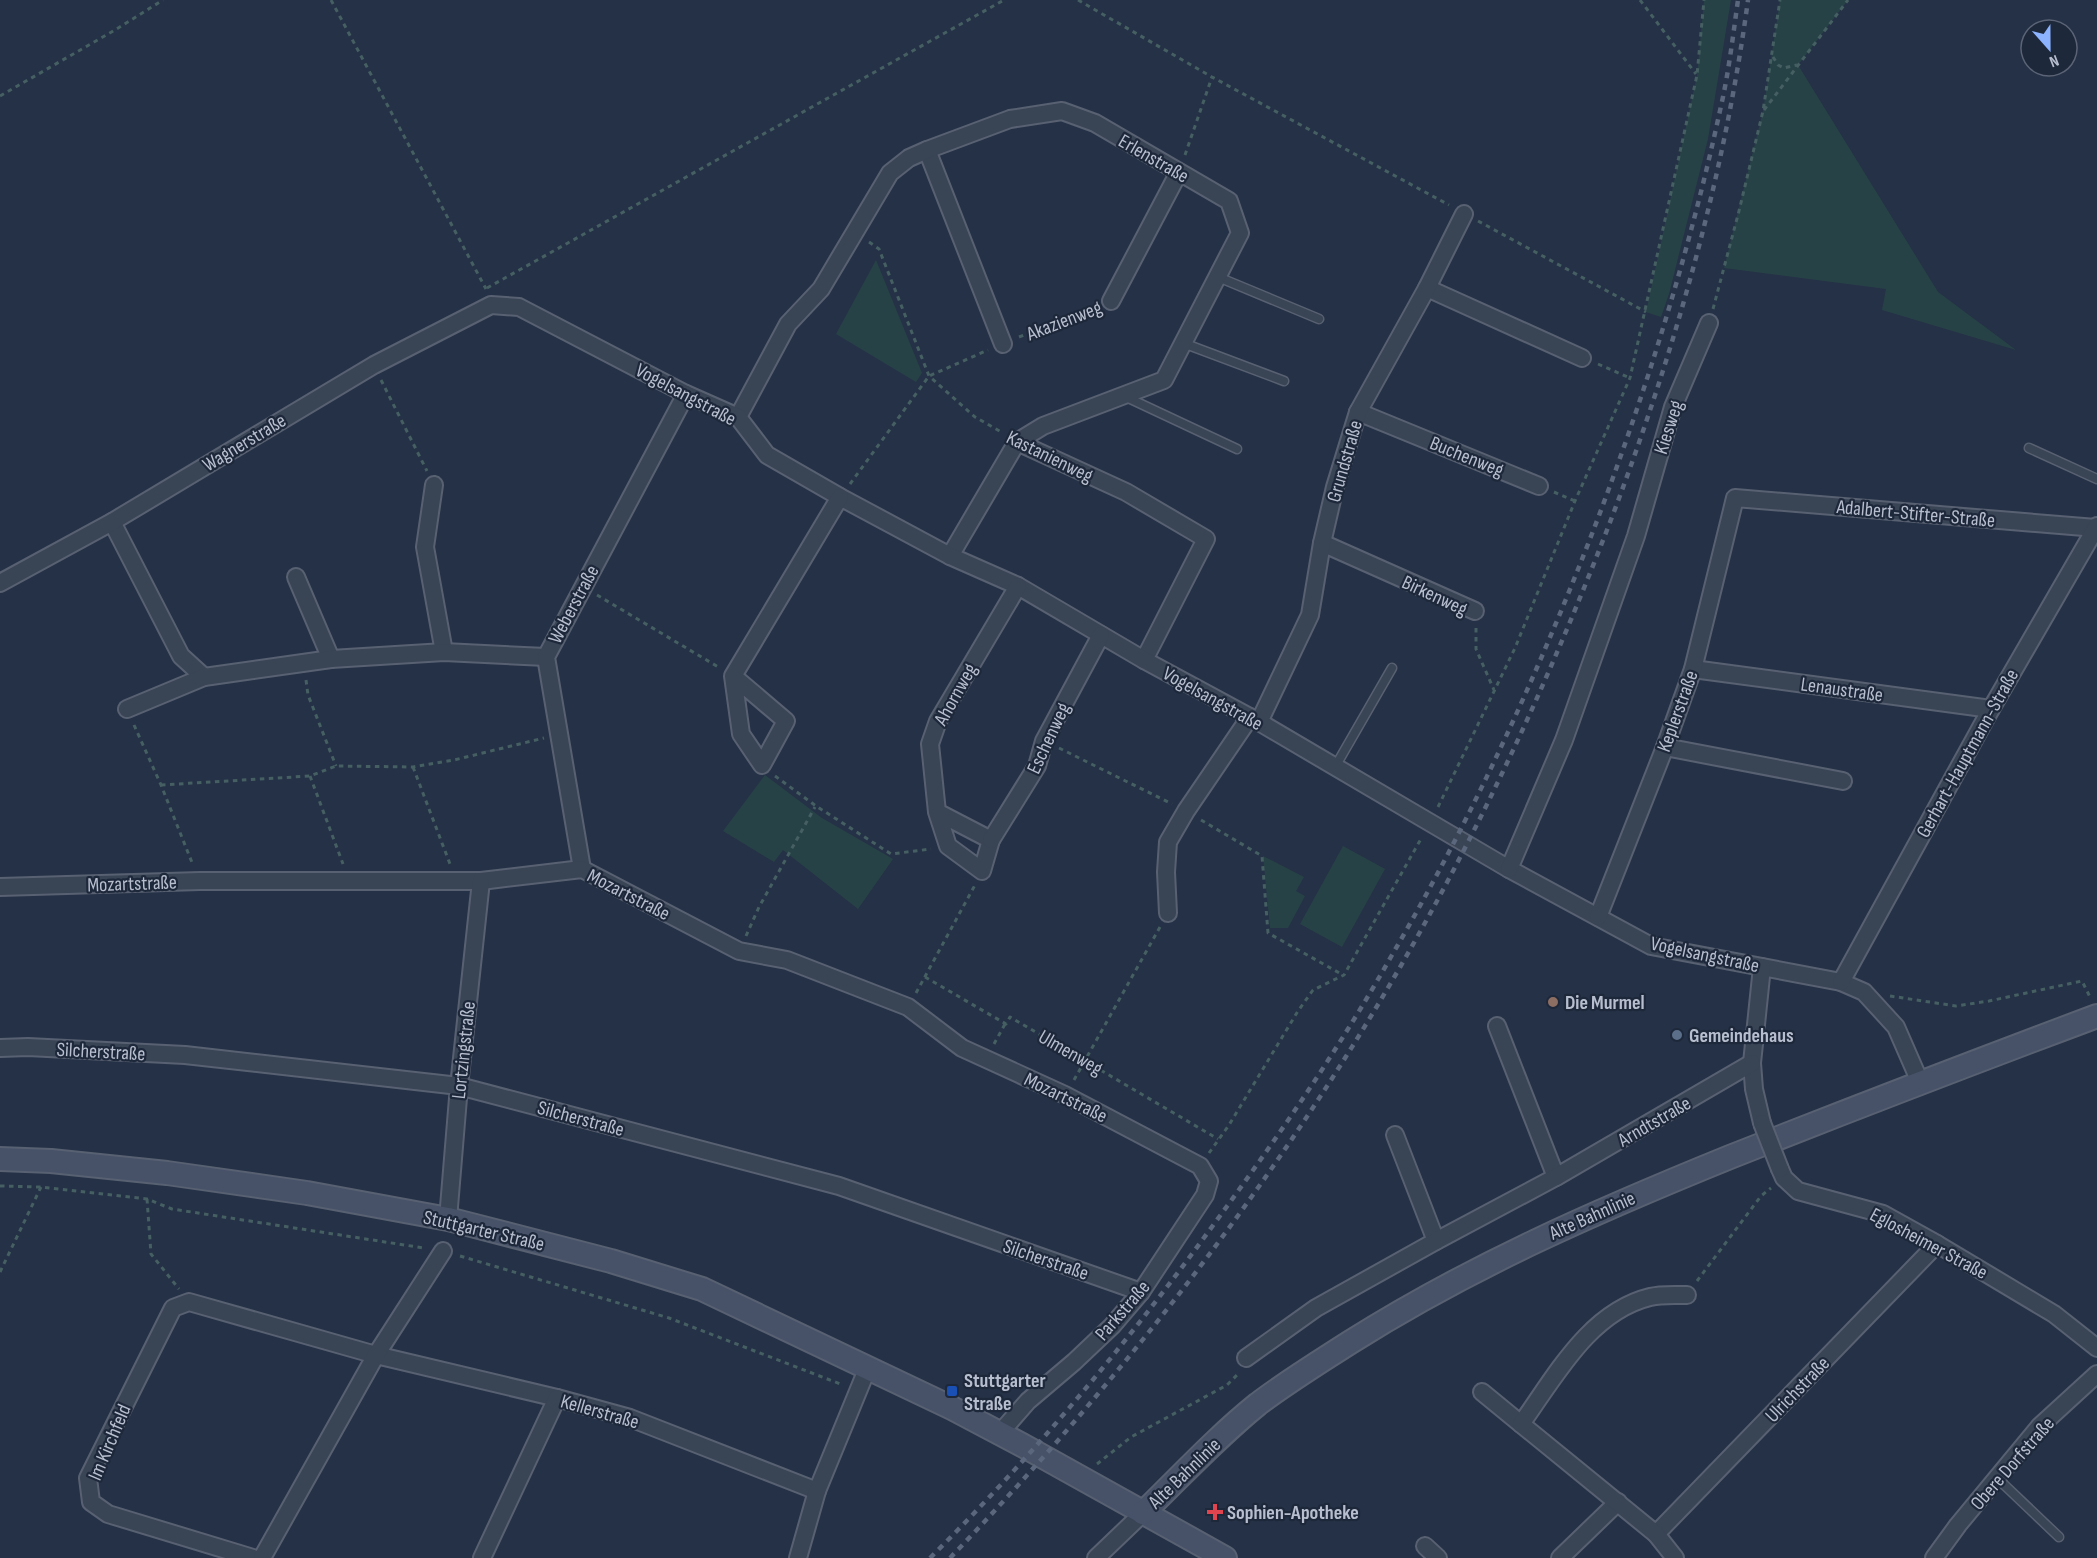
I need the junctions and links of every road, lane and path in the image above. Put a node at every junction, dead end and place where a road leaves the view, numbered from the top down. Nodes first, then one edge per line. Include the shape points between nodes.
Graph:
1 (163, 0) edge
2 (331, 0) edge
3 (1004, 0) edge
4 (1078, 0) edge
5 (1640, 0) edge
6 (1704, 0) edge
7 (1780, 0) edge
8 (1848, 0) edge
9 (1772, 56) junction
10 (1798, 65) junction
11 (1697, 75) junction
12 (1212, 77) junction
13 (0, 96) edge
14 (1763, 111) junction
15 (927, 150) junction
16 (1179, 172) junction
17 (1464, 214) junction
18 (854, 233) junction
19 (1218, 277) junction
20 (1427, 288) junction
21 (486, 289) junction
22 (1111, 301) joint
23 (491, 305) junction
24 (1646, 312) junction
25 (1319, 319) dead end
26 (1709, 323) joint
27 (1183, 343) junction
28 (1003, 344) junction
29 (1582, 358) joint
30 (374, 365) junction
31 (929, 376) junction
32 (1630, 378) junction
33 (1284, 381) dead end
34 (686, 394) junction
35 (1123, 396) junction
36 (1358, 412) junction
37 (738, 417) junction
38 (1017, 442) junction
39 (2029, 448) dead end
40 (1237, 449) dead end
41 (2097, 479) edge
42 (434, 485) joint
43 (1539, 486) joint
44 (840, 497) junction
45 (1736, 498) joint
46 (1575, 501) junction
47 (112, 522) junction
48 (2096, 527) edge
49 (1322, 543) junction
50 (950, 556) junction
51 (296, 577) dead end
52 (0, 583) edge
53 (1018, 586) junction
54 (582, 587) junction
55 (1475, 611) joint
56 (1101, 634) junction
57 (444, 652) junction
58 (546, 657) junction
59 (331, 659) junction
60 (1144, 660) junction
61 (303, 663) junction
62 (1392, 668) dead end
63 (1693, 669) junction
64 (733, 676) junction
65 (204, 677) junction
66 (1494, 690) junction
67 (127, 709) joint
68 (1991, 709) junction
69 (1255, 720) junction
70 (559, 734) junction
71 (1044, 741) junction
72 (1665, 747) junction
73 (762, 765) junction
74 (336, 766) junction
75 (413, 767) junction
76 (1335, 767) junction
77 (310, 776) junction
78 (1843, 781) dead end
79 (161, 785) junction
80 (816, 806) junction
81 (1186, 811) junction
82 (936, 812) junction
83 (1430, 824) junction
84 (992, 840) junction
85 (948, 846) junction
86 (582, 868) junction
87 (1509, 869) junction
88 (982, 871) junction
89 (456, 880) junction
90 (200, 881) junction
91 (350, 881) junction
92 (481, 881) junction
93 (0, 887) edge
94 (1168, 914) joint
95 (1598, 917) junction
96 (739, 951) junction
97 (1762, 967) junction
98 (1344, 975) junction
99 (925, 977) junction
100 (1841, 982) junction
101 (1864, 992) junction
102 (908, 1008) junction
103 (2095, 1009) edge
104 (1006, 1024) junction
105 (1497, 1026) dead end
106 (0, 1048) edge
107 (986, 1059) junction
108 (1084, 1062) junction
109 (1752, 1063) junction
110 (1920, 1082) junction
111 (459, 1086) junction
112 (1065, 1095) junction
113 (1395, 1135) dead end
114 (1218, 1139) junction
115 (0, 1159) edge
116 (1200, 1166) junction
117 (1782, 1173) junction
118 (1556, 1177) junction
119 (41, 1187) dead end
120 (147, 1199) dead end
121 (448, 1219) junction
122 (1436, 1241) junction
123 (1937, 1244) junction
124 (443, 1251) dead end
125 (0, 1272) edge
126 (1141, 1292) junction
127 (1687, 1295) joint
128 (189, 1302) junction
129 (2097, 1348) edge
130 (376, 1354) junction
131 (1246, 1358) joint
132 (868, 1367) junction
133 (2097, 1374) edge
134 (1482, 1392) dead end
135 (557, 1398) junction
136 (1521, 1424) junction
137 (1000, 1433) junction
138 (1079, 1477) junction
139 (1997, 1478) junction
140 (817, 1491) junction
141 (1618, 1502) junction
142 (1143, 1513) junction
143 (1656, 1534) junction
144 (2059, 1537) dead end
145 (1425, 1546) dead end
146 (253, 1558) edge
147 (262, 1558) edge
148 (482, 1558) edge
149 (798, 1558) edge
150 (1096, 1558) edge
151 (1225, 1558) edge
152 (1438, 1558) edge
153 (1560, 1558) edge
154 (1675, 1558) edge
155 (1934, 1558) edge

1 - 13 path
2 - 21 path
3 - 21 path
4 - 12 path
5 - 11 path
6 - 11 path
7 - 9 path
8 - 10 path
9 - 10 path via 1784,68
9 - 14 path
10 - 14 path
11 - 24 path
12 - 16 path
12 - 17 path
14 - 26 path
15 - 16 street, Erlenstraße via 1010,119 1062,111 1095,123
15 - 18 street, Erlenstraße via 890,173
15 - 28 street
16 - 19 street, Erlenstraße via 1229,201 1240,233
16 - 22 street, Akazienweg
17 - 20 street, Grundstraße
17 - 24 path
18 - 31 path, Kastanienweg via 879,249
18 - 37 street, Erlenstraße via 821,289 788,324
19 - 25 lane
19 - 27 street, Erlenstraße
20 - 29 street
20 - 36 street, Grundstraße
21 - 23 path
22 - 28 path, Akazienweg
23 - 30 street, Wagnerstraße
23 - 34 street, Vogelsangstraße via 519,307
24 - 32 path
26 - 87 street, Kiesweg via 1673,407 1636,536 1564,740
27 - 33 lane
27 - 35 street, Erlenstraße via 1164,380
28 - 31 path, Akazienweg
29 - 32 path
30 - 42 path
30 - 47 street, Wagnerstraße
31 - 38 path, Kastanienweg via 975,417
31 - 44 path
32 - 46 path
34 - 37 street, Vogelsangstraße
34 - 54 street, Weberstraße
35 - 38 street, Erlenstraße via 1043,426
35 - 40 lane
36 - 43 street, Buchenweg
36 - 49 street, Grundstraße
37 - 44 street, Vogelsangstraße via 767,455
38 - 50 street, Erlenstraße
38 - 60 street, Kastanienweg via 1126,492 1206,539
39 - 41 lane
42 - 57 street via 425,547
43 - 46 path
44 - 50 street, Vogelsangstraße
44 - 64 street
45 - 48 street, Adalbert-Stifter-Straße
45 - 63 street, Keplerstraße
46 - 66 path
47 - 52 street, Wagnerstraße
47 - 65 street via 181,657
48 - 68 street, Gerhart-Hauptmann-Straße
49 - 55 street, Birkenweg
49 - 69 street, Grundstraße via 1310,615
50 - 53 street, Vogelsangstraße
51 - 59 street
53 - 56 street, Vogelsangstraße
53 - 82 street, Ahornweg via 938,721 930,744
54 - 58 street, Weberstraße
54 - 64 path
55 - 66 path, Birkenweg via 1476,649
56 - 60 street, Vogelsangstraße
56 - 71 street, Eschenweg
57 - 58 street
57 - 59 street
58 - 70 street, Weberstraße
59 - 61 street
60 - 69 street, Vogelsangstraße
61 - 65 street
61 - 74 path via 308,695
62 - 76 lane
63 - 68 street, Lenaustraße
63 - 72 street, Keplerstraße
64 - 73 street via 741,734
64 - 73 street via 786,721
65 - 67 street
66 - 83 path
67 - 79 path
68 - 100 street, Gerhart-Hauptmann-Straße
69 - 76 street, Vogelsangstraße
69 - 81 street
70 - 75 path
70 - 86 street, Weberstraße
71 - 81 path
71 - 84 street, Eschenweg via 1037,766
72 - 78 street
72 - 95 street, Keplerstraße
73 - 80 path
74 - 75 path
74 - 77 path
75 - 89 path
76 - 83 street, Vogelsangstraße
77 - 79 path
77 - 91 path
79 - 90 path
80 - 85 path via 891,854
80 - 96 path
81 - 94 street via 1167,842
81 - 98 path via 1262,856 1268,933
82 - 84 street
82 - 85 street, Ahornweg
83 - 87 street, Vogelsangstraße
83 - 98 path
84 - 88 street
85 - 88 street
86 - 92 street, Mozartstraße
86 - 96 street, Mozartstraße
87 - 95 street, Vogelsangstraße
88 - 99 path
89 - 91 street, Mozartstraße
89 - 92 street, Mozartstraße
90 - 91 street, Mozartstraße
90 - 93 street, Mozartstraße
92 - 111 street, Lortzingstraße
94 - 108 path
95 - 97 street, Vogelsangstraße via 1651,946
96 - 102 street, Mozartstraße via 787,960
97 - 100 street, Vogelsangstraße
97 - 109 street
98 - 114 path via 1313,990
99 - 102 path
99 - 104 path, Ulmenweg
100 - 101 street, Vogelsangstraße
101 - 103 path via 1956,1006 2082,981
101 - 110 street, Vogelsangstraße via 1896,1027
102 - 107 street, Mozartstraße via 962,1048
103 - 110 street, Alte Bahnlinie
104 - 107 path
104 - 108 path, Ulmenweg via 1010,1017
105 - 118 street
106 - 111 street, Silcherstraße via 185,1055
107 - 112 street, Mozartstraße
108 - 112 path
108 - 114 path, Ulmenweg
109 - 117 street, bridge via 1762,1123
109 - 118 street, Arndtstraße
110 - 142 street, Alte Bahnlinie via 1605,1208 1499,1257 1404,1308 1259,1404
111 - 121 street, Lortzingstraße
111 - 126 street, Silcherstraße via 839,1186
112 - 116 street, Mozartstraße
113 - 122 street
114 - 116 path
115 - 121 street, Stuttgarter Straße via 236,1182
116 - 126 street, Parkstraße via 1209,1181 1205,1195
117 - 123 street, Eglosheimer Straße via 1798,1191 1883,1214
117 - 127 path
118 - 122 street, Arndtstraße
119 - 125 path
120 - 128 path via 152,1254
121 - 132 street, Stuttgarter Straße via 702,1289
122 - 131 street, Arndtstraße via 1316,1308
123 - 129 street, Eglosheimer Straße via 2054,1314
123 - 143 street, Ulrichstraße
124 - 130 street
126 - 137 street, Parkstraße via 1112,1326 1028,1401
127 - 136 street via 1651,1297 1615,1311 1580,1343
128 - 130 street
128 - 146 street, Im Kirchfeld via 173,1308 127,1398 88,1478 91,1502 108,1514
130 - 135 street, Kellerstraße
130 - 147 street
131 - 138 path via 1244,1368 1227,1385 1131,1437
132 - 137 street, Stuttgarter Straße
132 - 140 street
133 - 139 street, Obere Dorfstraße via 2039,1427
134 - 136 street
135 - 140 street, Kellerstraße via 630,1418
135 - 148 street
136 - 141 street
137 - 138 street, Stuttgarter Straße
138 - 142 street, Stuttgarter Straße
139 - 144 lane
139 - 155 street, Obere Dorfstraße
140 - 149 street
141 - 143 street
141 - 153 street
142 - 150 street
142 - 151 street, Stuttgarter Straße
143 - 154 street
145 - 152 street

